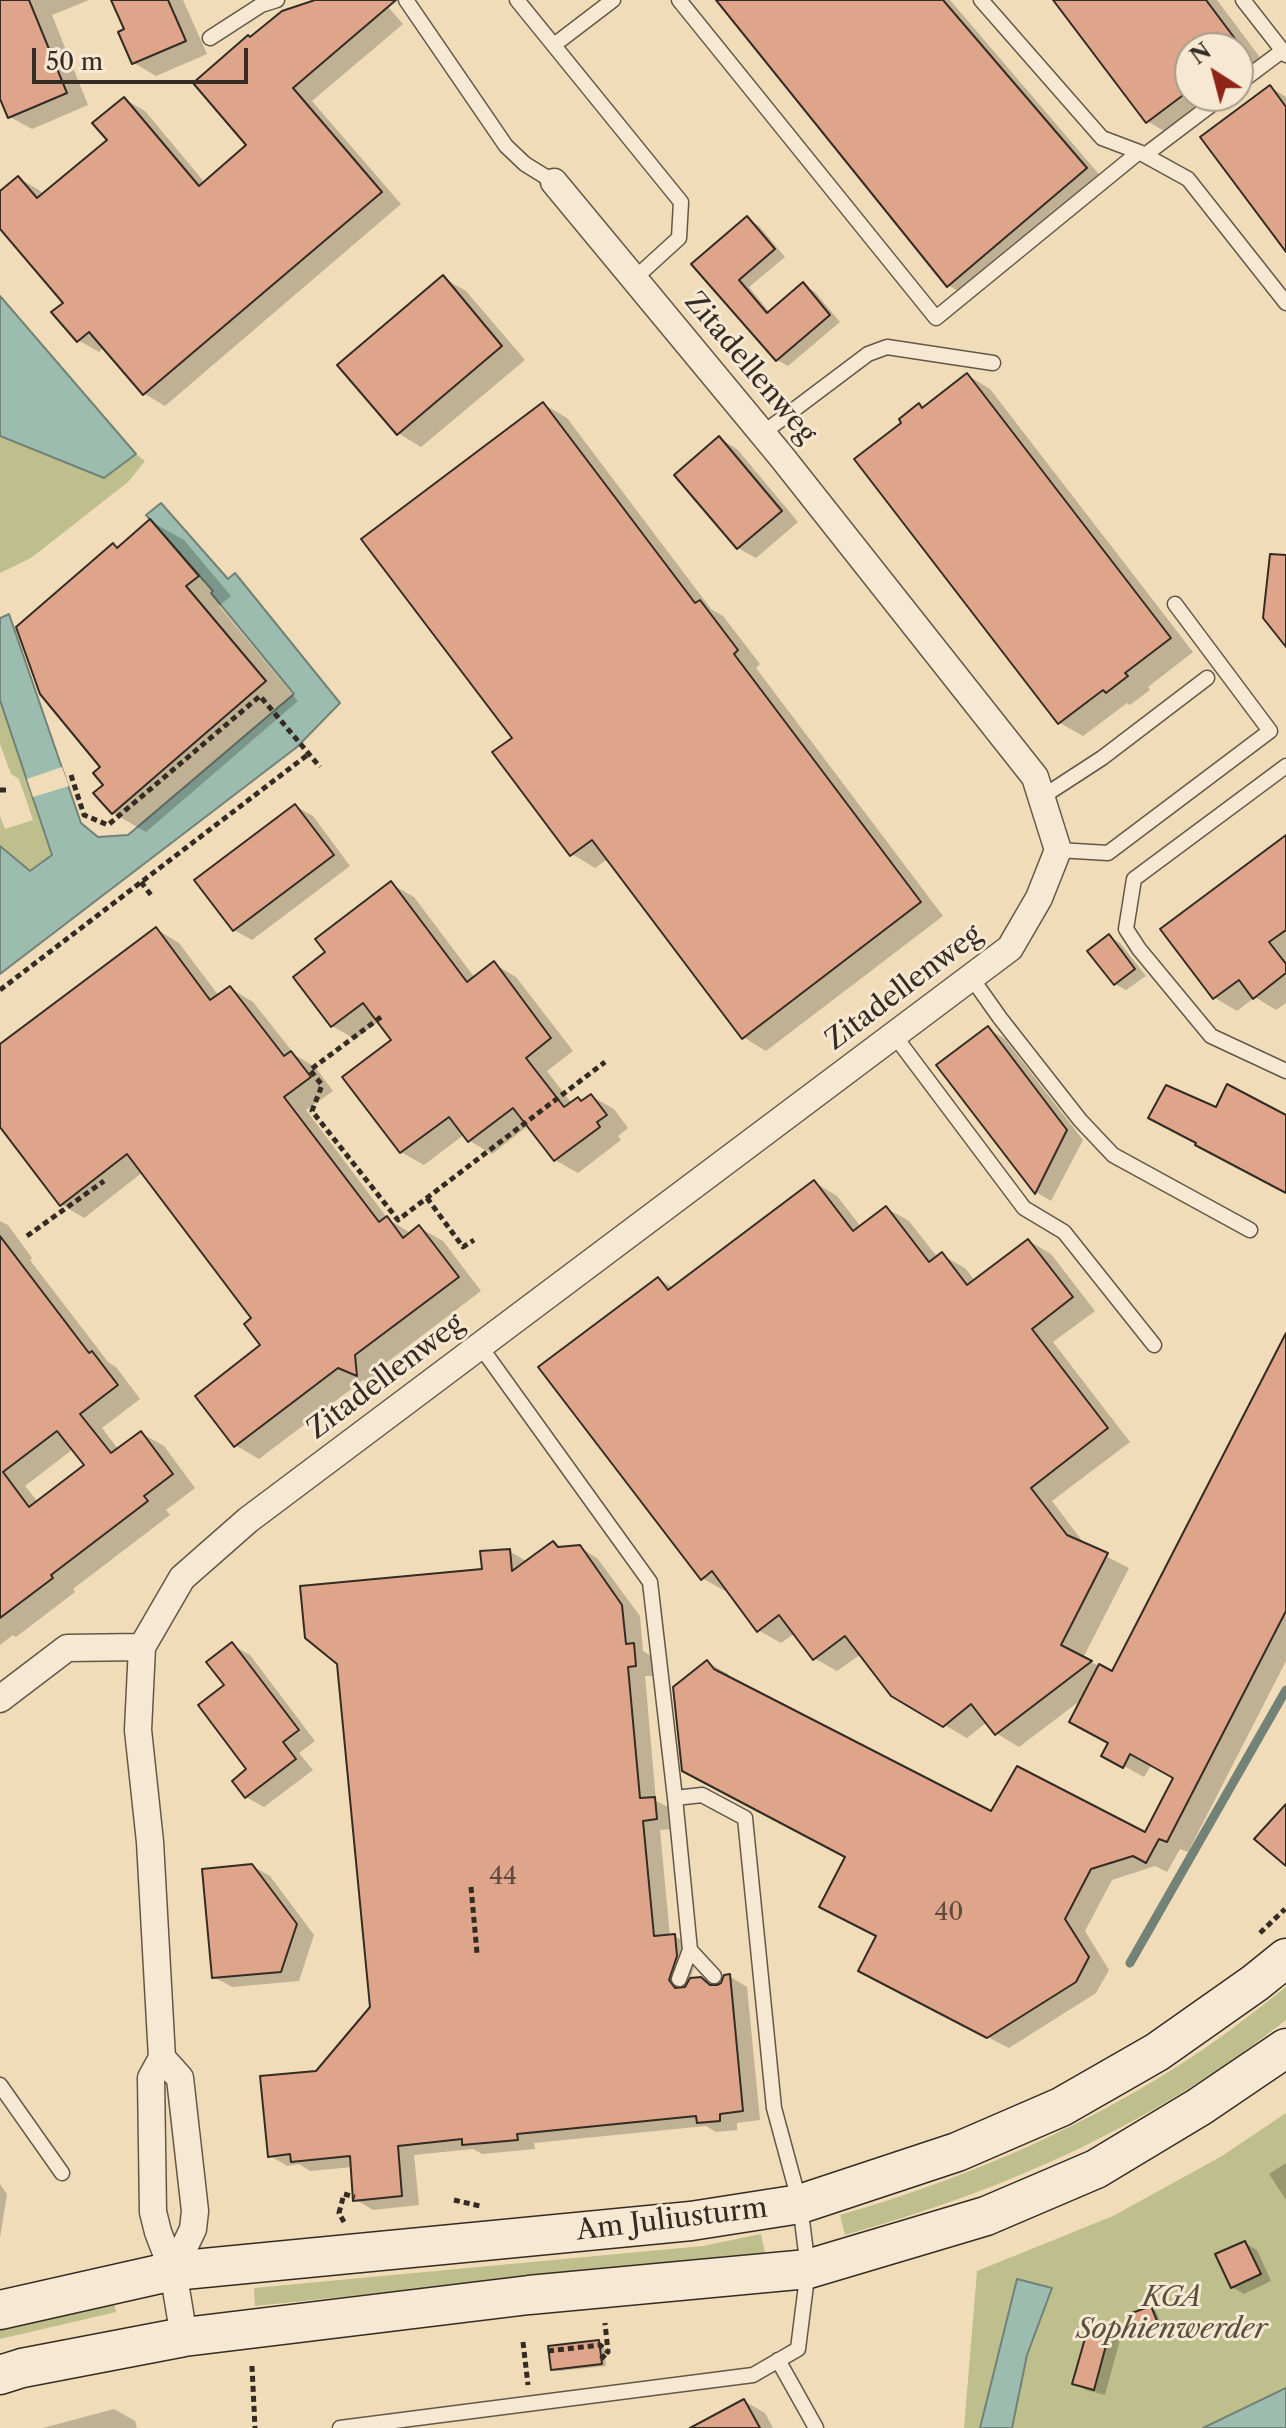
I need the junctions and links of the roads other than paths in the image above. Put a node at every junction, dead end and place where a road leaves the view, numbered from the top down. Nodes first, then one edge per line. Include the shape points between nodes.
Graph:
1 (277, 0) edge
2 (406, 0) edge
3 (517, 0) edge
4 (613, 0) edge
5 (679, 0) edge
6 (981, 0) edge
7 (1243, 0) edge
8 (210, 38) dead end
9 (554, 45) junction
10 (1284, 53) edge
11 (1254, 73) edge
12 (1201, 112) edge
13 (1142, 154) junction
14 (554, 182) joint
15 (634, 279) junction
16 (1286, 303) edge
17 (993, 363) dead end
18 (763, 433) junction
19 (1175, 604) dead end
20 (1207, 678) dead end
21 (1286, 766) edge
22 (1042, 797) junction
23 (1058, 850) junction
24 (971, 977) junction
25 (894, 1035) junction
26 (1286, 1071) edge
27 (1250, 1230) dead end
28 (1154, 1345) dead end
29 (480, 1346) junction
30 (142, 1647) junction
31 (0, 1699) edge
32 (675, 1798) junction
33 (690, 1950) junction
34 (1286, 1958) edge
35 (714, 1976) dead end
36 (679, 1979) dead end
37 (1286, 2048) edge
38 (162, 2058) junction
39 (0, 2085) edge
40 (62, 2173) dead end
41 (800, 2204) junction
42 (808, 2269) junction
43 (173, 2271) junction
44 (0, 2310) edge
45 (184, 2337) junction
46 (778, 2360) junction
47 (0, 2375) edge
48 (340, 2428) edge
49 (816, 2428) edge

1 - 8 lane
2 - 14 lane via 506,146
3 - 9 lane
4 - 9 lane
5 - 13 lane via 936,318
6 - 13 lane via 1102,138
7 - 10 lane
9 - 15 lane via 681,202 679,238
10 - 11 lane
12 - 13 lane
13 - 16 lane via 1188,179
14 - 15 street, Zitadellenweg
15 - 18 street, Zitadellenweg
17 - 18 lane via 887,347 868,354
18 - 22 street, Zitadellenweg via 1035,777
19 - 23 lane via 1270,731 1108,853
20 - 22 lane
21 - 26 lane via 1134,879 1126,929 1211,1036
22 - 23 street, Zitadellenweg
23 - 24 street, Zitadellenweg via 1039,898 1010,948
24 - 25 street, Zitadellenweg
24 - 27 lane via 1113,1155
25 - 28 lane via 1024,1208 1064,1232
25 - 29 street, Zitadellenweg
29 - 30 street, Zitadellenweg via 248,1520 182,1578
29 - 32 lane via 650,1582
30 - 31 street via 67,1648
30 - 38 street, Zitadellenweg via 138,1730
32 - 33 lane
32 - 41 lane via 702,1795 745,1818 774,2108
33 - 35 lane
33 - 36 lane
34 - 41 main road, Am Juliusturm via 1157,2052 1061,2107 957,2152
37 - 42 main road via 1096,2169 986,2216
38 - 43 street, Zitadellenweg via 151,2078 153,2212
38 - 43 street, Zitadellenweg via 180,2078 195,2211 193,2229
39 - 40 lane
41 - 42 lane
41 - 43 main road, Am Juliusturm via 691,2221
42 - 45 main road via 529,2295
42 - 46 lane via 798,2349
43 - 44 main road, Am Juliusturm
43 - 45 street, Zitadellenweg
45 - 47 main road
46 - 48 lane via 753,2375
46 - 49 lane

